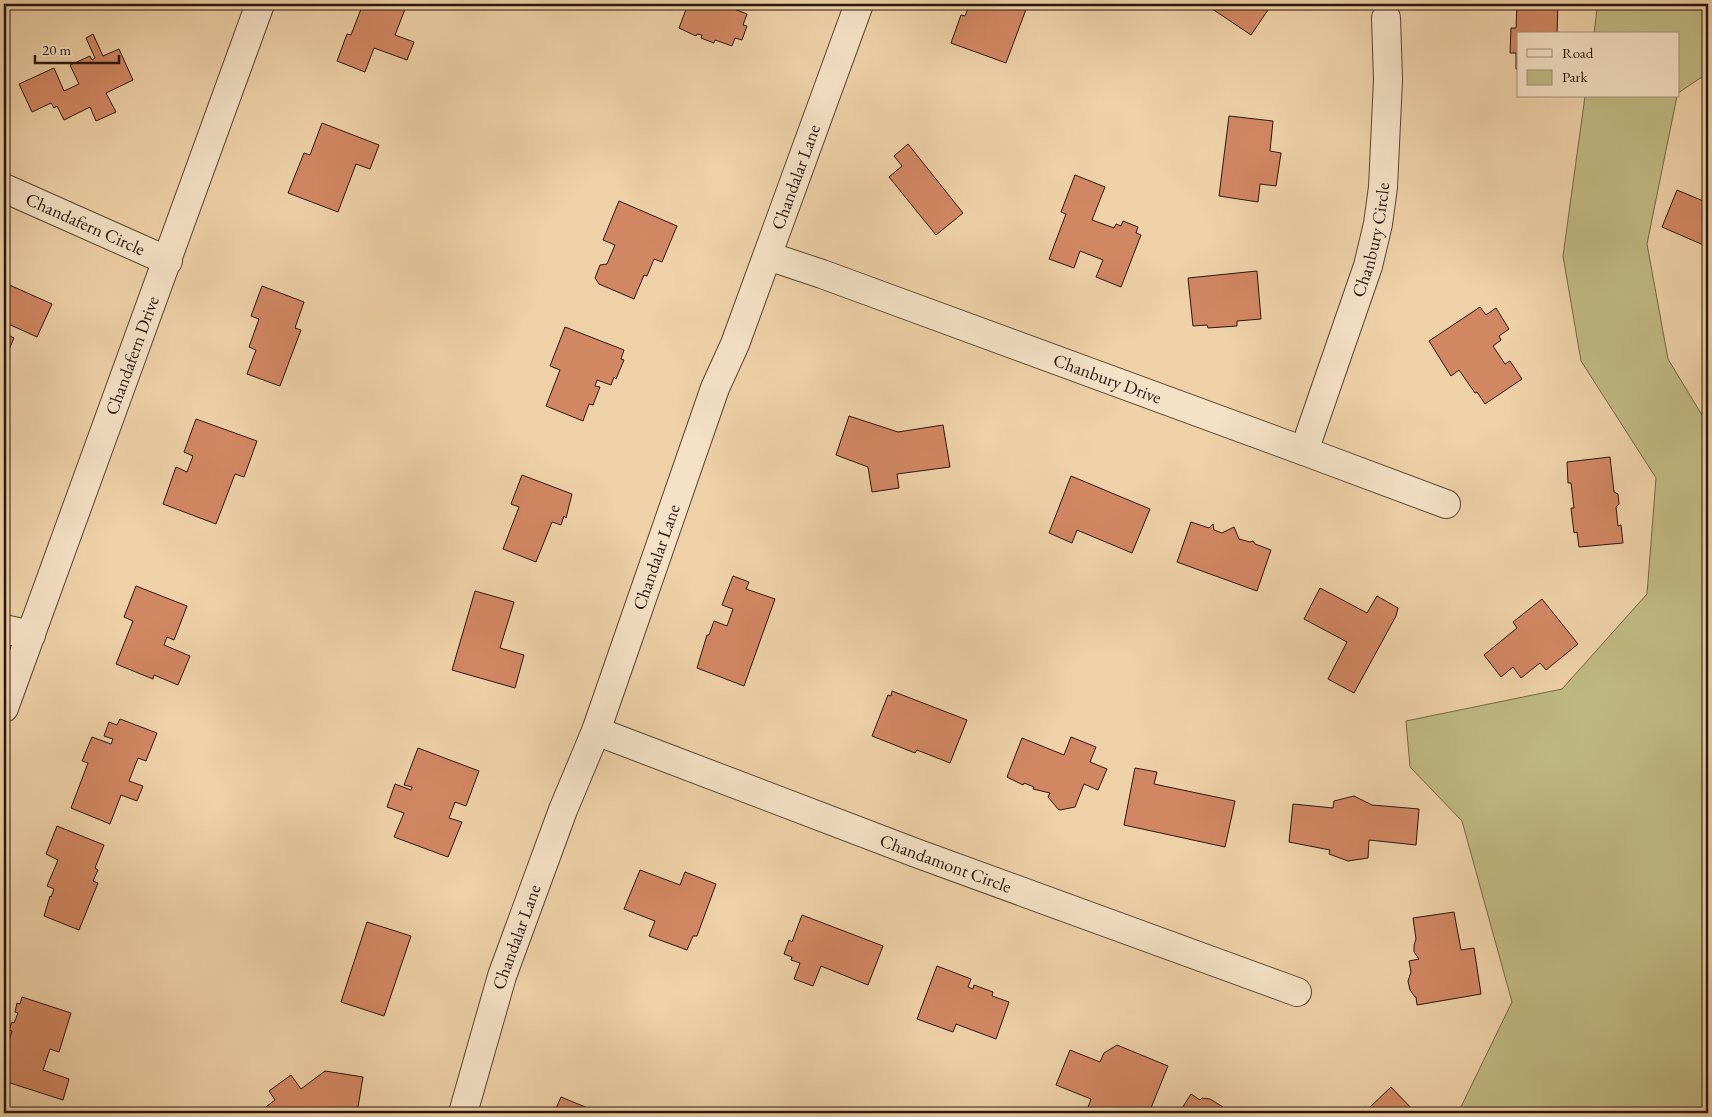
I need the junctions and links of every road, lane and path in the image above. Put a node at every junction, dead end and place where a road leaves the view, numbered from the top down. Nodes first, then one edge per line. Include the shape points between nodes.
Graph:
1 (260, 4) edge
2 (860, 4) edge
3 (1386, 18) dead end
4 (4, 188) edge
5 (768, 256) junction
6 (168, 261) junction
7 (1304, 451) junction
8 (1446, 504) dead end
9 (4, 629) edge
10 (31, 635) junction
11 (4, 708) edge
12 (596, 731) junction
13 (1297, 992) dead end
14 (462, 1113) edge

1 - 6 street, Chandafern Drive
2 - 5 street, Chandalar Lane
3 - 7 street, Chanbury Circle via 1388,80 1378,224 1368,266
4 - 6 street, Chandafern Circle
5 - 7 street, Chanbury Drive
5 - 12 street, Chandalar Lane via 715,388
6 - 10 street, Chandafern Drive
7 - 8 street, Chanbury Drive
9 - 10 street
10 - 11 street, Chandafern Drive
12 - 13 street, Chandamont Circle via 916,853
12 - 14 street, Chandalar Lane via 563,810 502,976

